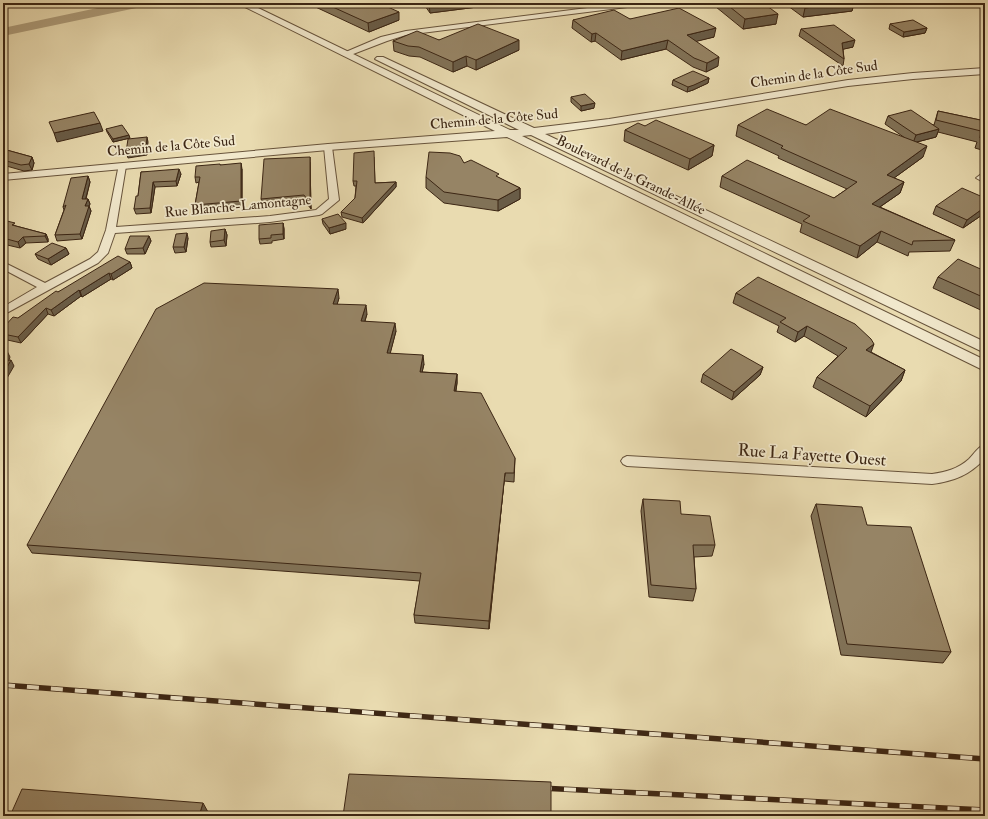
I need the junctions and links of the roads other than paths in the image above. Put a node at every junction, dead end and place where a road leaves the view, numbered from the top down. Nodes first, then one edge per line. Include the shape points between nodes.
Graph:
1 (241, 3) edge
2 (262, 3) edge
3 (643, 3) edge
4 (272, 8) dead end
5 (345, 42) dead end
6 (358, 49) junction
7 (345, 54) junction
8 (985, 71) edge
9 (579, 126) junction
10 (530, 132) junction
11 (509, 134) junction
12 (328, 147) junction
13 (574, 152) junction
14 (122, 166) junction
15 (3, 177) edge
16 (111, 230) junction
17 (3, 265) edge
18 (45, 287) junction
19 (3, 312) edge
20 (985, 348) edge
21 (985, 366) edge
22 (985, 449) edge
23 (627, 461) dead end

1 - 7 street, Boulevard de la Grande-Allée
2 - 4 street
3 - 6 street via 406,33
5 - 6 street, Boulevard de la Grande-Allée
6 - 7 street
6 - 10 street, Boulevard de la Grande-Allée
7 - 11 street, Boulevard de la Grande-Allée
8 - 9 street, Chemin de la Côte Sud via 848,83
9 - 10 street, Chemin de la Côte Sud
9 - 13 street via 571,140
10 - 11 street, Chemin de la Côte Sud
10 - 13 street, Boulevard de la Grande-Allée
11 - 12 street, Chemin de la Côte Sud
11 - 21 street, Boulevard de la Grande-Allée
12 - 14 street, Chemin de la Côte Sud
12 - 16 street, Rue Blanche-Lamontagne via 334,200 320,212 270,219
13 - 20 street, Boulevard de la Grande-Allée
14 - 15 street, Chemin de la Côte Sud
14 - 16 street
16 - 18 street via 103,252 94,261
17 - 18 street
18 - 19 street
22 - 23 street, Rue La Fayette Ouest via 964,471 932,479

